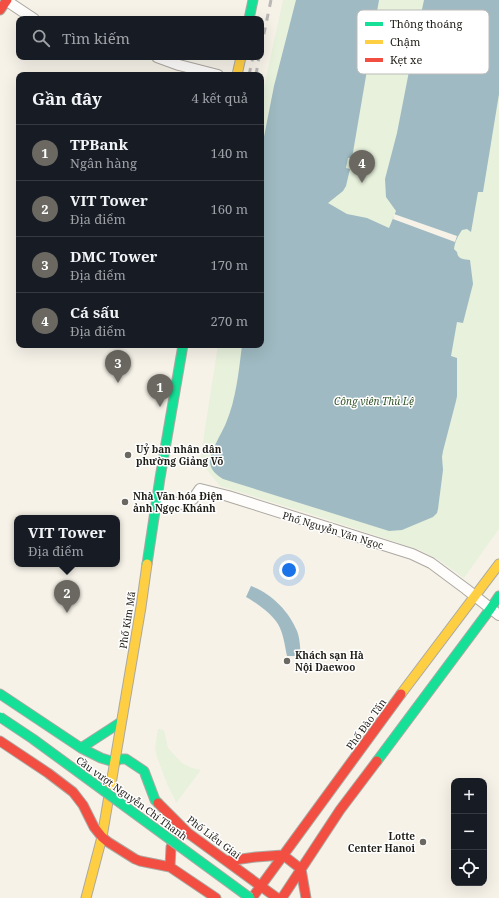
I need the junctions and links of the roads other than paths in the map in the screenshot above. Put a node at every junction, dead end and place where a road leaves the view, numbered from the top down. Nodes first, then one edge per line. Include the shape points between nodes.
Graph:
1 (253, 0) edge
2 (7, 1) edge
3 (0, 10) edge
4 (30, 16) edge
5 (250, 16) edge
6 (165, 60) edge
7 (240, 60) edge
8 (206, 72) edge
9 (238, 72) edge
10 (182, 348) edge
11 (157, 500) junction
12 (499, 564) edge
13 (475, 596) junction
14 (499, 596) edge
15 (495, 611) edge
16 (432, 670) junction
17 (0, 694) edge
18 (0, 717) edge
19 (121, 722) junction
20 (64, 737) junction
21 (0, 741) edge
22 (81, 748) junction
23 (114, 762) junction
24 (48, 773) junction
25 (188, 833) junction
26 (102, 837) junction
27 (283, 855) junction
28 (227, 861) junction
29 (170, 867) junction
30 (301, 869) junction
31 (261, 886) junction
32 (86, 898) edge
33 (216, 898) edge
34 (251, 898) edge
35 (277, 898) edge
36 (282, 898) edge
37 (306, 898) edge

1 - 5 main road
2 - 3 main road
2 - 4 street
6 - 8 street
7 - 9 main road
10 - 11 main road, Phố Kim Mã
11 - 13 street, Phố Nguyễn Văn Ngọc via 183,504 193,499 200,489 228,496 412,554 431,563
11 - 19 main road, Phố Kim Mã
12 - 13 main road, Phố Đào Tấn
13 - 15 street, Phố Nguyễn Văn Ngọc
13 - 16 main road, Phố Đào Tấn
14 - 15 main road, Phố Đào Tấn
15 - 16 main road, Phố Đào Tấn
16 - 27 main road, Phố Đào Tấn
16 - 30 main road, Phố Đào Tấn
17 - 20 main road, Phố Liễu Giai
18 - 34 main road, Cầu vượt Nguyễn Chí Thanh, bridge
19 - 22 main road
19 - 23 main road, Phố Kim Mã
20 - 22 main road, Phố Liễu Giai
20 - 24 main road via 69,758 61,770
21 - 24 main road
22 - 23 main road, Phố Liễu Giai
23 - 25 main road, Phố Liễu Giai via 126,760 144,771 155,800
23 - 26 main road, Phố Kim Mã
24 - 26 main road via 73,792
25 - 28 main road, Phố Liễu Giai
25 - 29 main road via 176,838 171,847
26 - 29 main road via 133,858
26 - 32 main road, Phố Kim Mã
27 - 28 main road
27 - 30 main road
27 - 31 main road, Phố Đào Tấn
28 - 31 main road, Phố Liễu Giai
29 - 33 main road
30 - 36 main road, Phố Đào Tấn
30 - 37 main road
31 - 34 main road, Phố Đào Tấn
31 - 35 main road, Phố Liễu Giai

